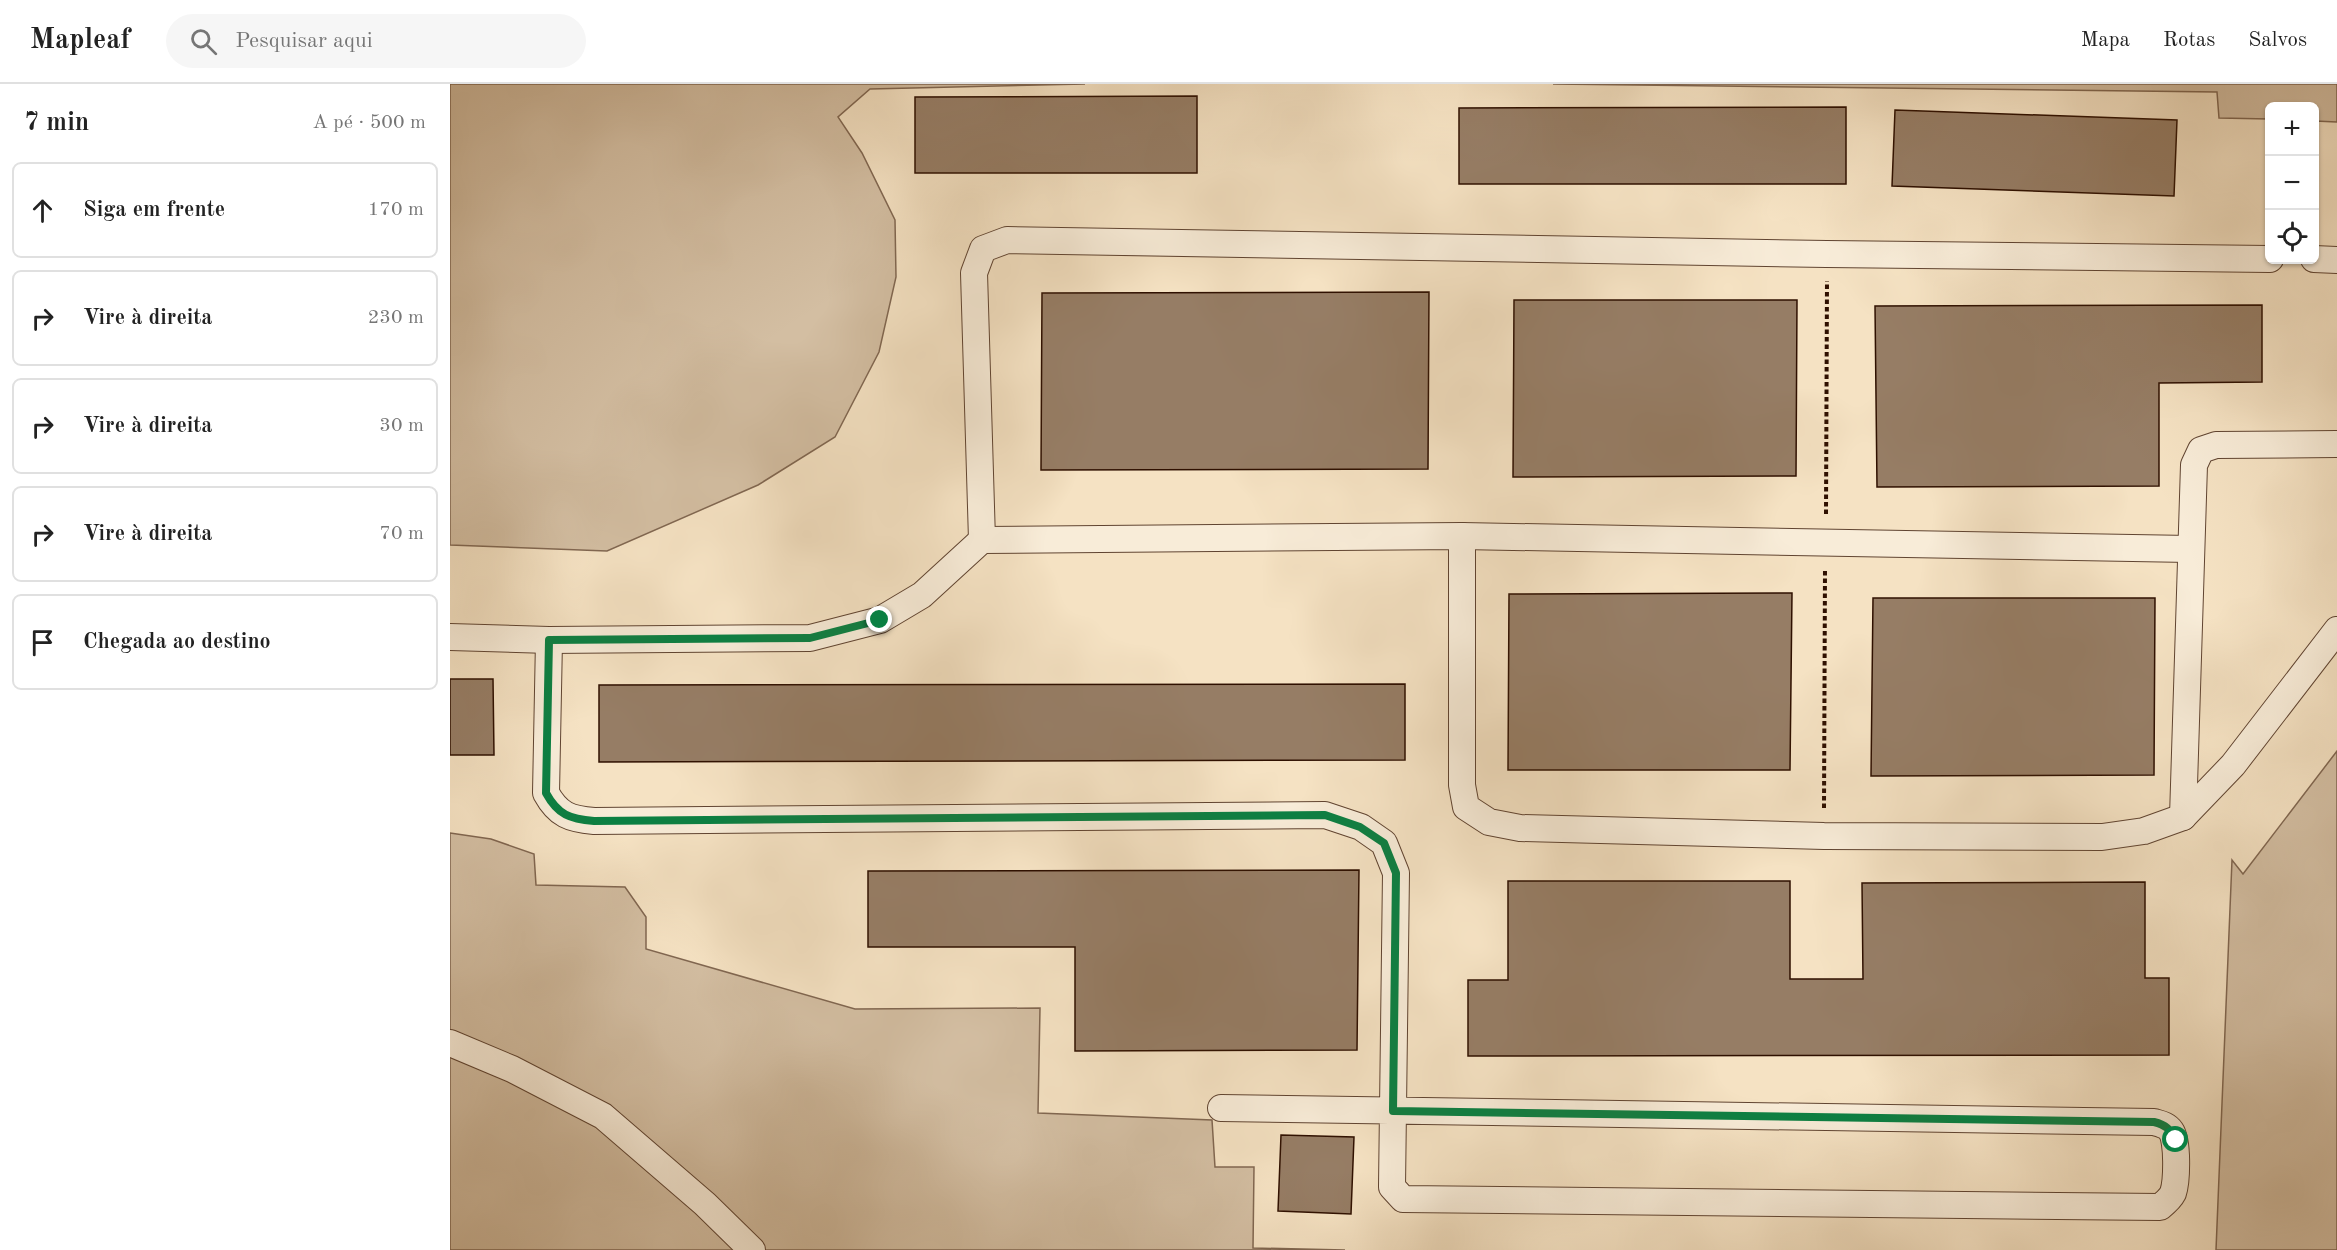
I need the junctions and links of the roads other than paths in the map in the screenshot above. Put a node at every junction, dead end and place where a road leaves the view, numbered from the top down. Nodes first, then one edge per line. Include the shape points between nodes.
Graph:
1 (2265, 259) edge
2 (2319, 259) edge
3 (2337, 260) edge
4 (2337, 444) edge
5 (1462, 536) junction
6 (982, 540) junction
7 (2190, 549) junction
8 (2337, 630) edge
9 (450, 637) edge
10 (549, 640) junction
11 (2183, 817) junction
12 (450, 1043) edge
13 (1221, 1108) dead end
14 (1393, 1111) junction
15 (752, 1250) edge

1 - 6 street via 1007,240 982,249 974,273
2 - 3 street
4 - 7 street via 2216,445 2201,450 2194,465
5 - 6 street
5 - 7 street
5 - 11 street via 1462,785 1466,807 1489,822 1543,829 1824,836 2102,837 2145,831
6 - 10 street via 922,596 880,620 810,638
7 - 11 street
8 - 11 street via 2233,765
9 - 10 street
10 - 14 street via 546,793 553,806 572,819 1325,815 1360,827 1384,843 1396,873
12 - 15 street via 512,1069 603,1116
13 - 14 street
14 - 14 street via 2154,1122 2171,1130 2176,1140 2175,1182 2172,1194 2160,1207 1403,1199 1392,1187

